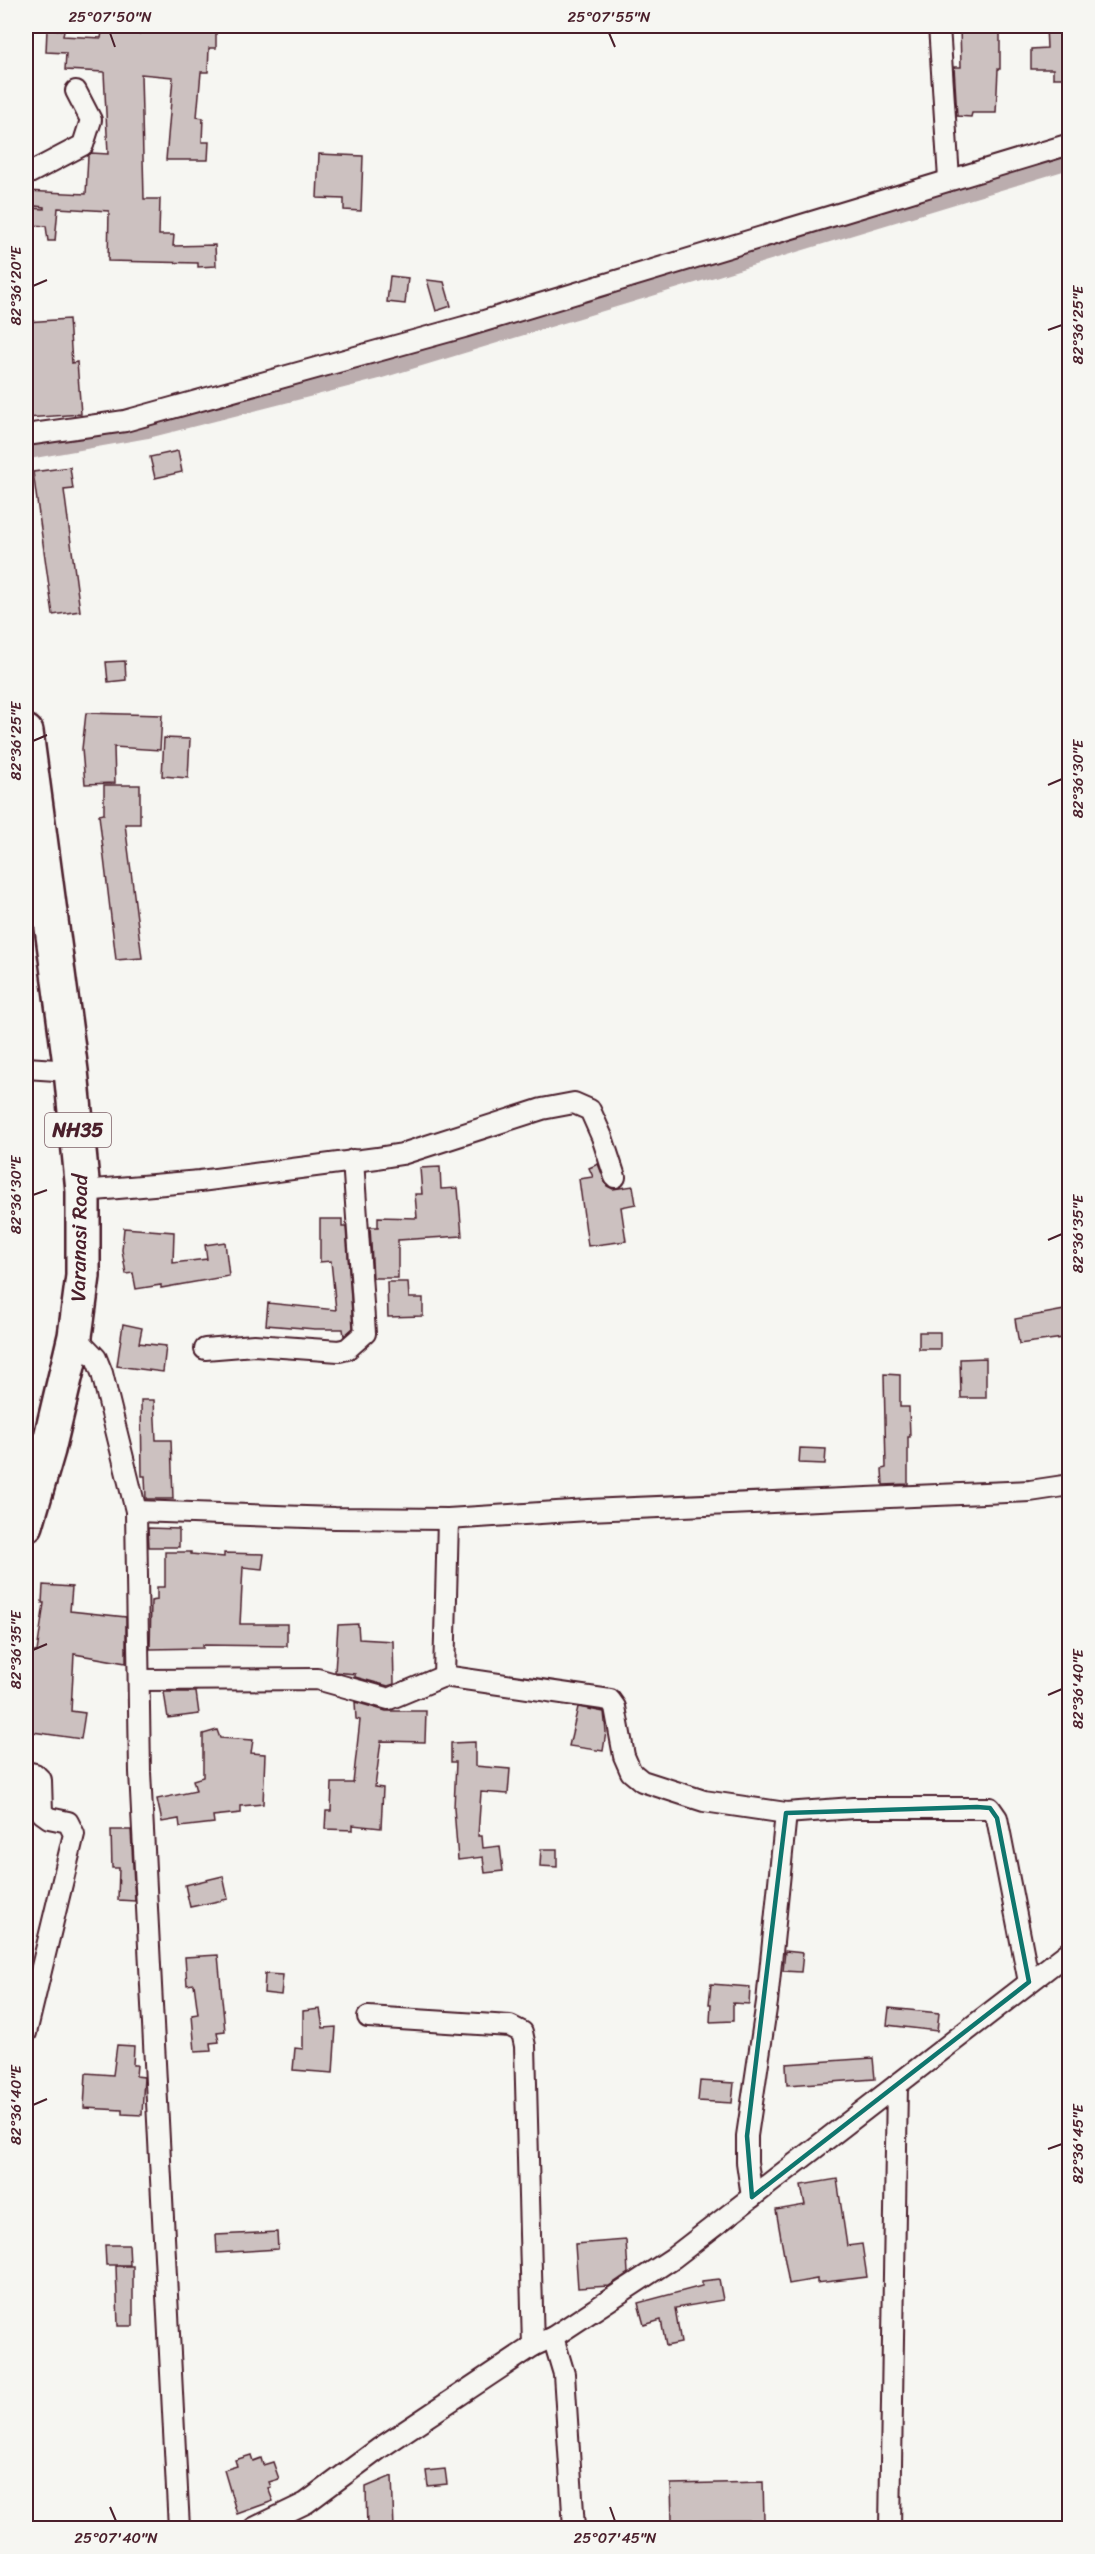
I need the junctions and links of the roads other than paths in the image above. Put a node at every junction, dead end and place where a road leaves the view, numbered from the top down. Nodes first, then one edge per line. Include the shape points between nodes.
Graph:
1 (939, 26) edge
2 (76, 91) dead end
3 (1070, 144) edge
4 (26, 175) edge
5 (949, 179) junction
6 (26, 435) edge
7 (26, 732) edge
8 (26, 1068) edge
9 (71, 1071) junction
10 (353, 1160) junction
11 (615, 1177) dead end
12 (83, 1191) junction
13 (75, 1336) junction
14 (205, 1349) dead end
15 (37, 1450) edge
16 (1070, 1485) edge
17 (136, 1511) junction
18 (447, 1519) junction
19 (26, 1525) edge
20 (444, 1676) junction
21 (140, 1680) junction
22 (26, 1772) edge
23 (786, 1813) junction
24 (1070, 1951) edge
25 (1029, 1982) junction
26 (368, 2017) dead end
27 (26, 2033) edge
28 (897, 2085) junction
29 (752, 2197) junction
30 (553, 2337) junction
31 (533, 2346) junction
32 (179, 2529) edge
33 (254, 2529) edge
34 (574, 2529) edge
35 (890, 2529) edge

1 - 5 street
2 - 4 street via 91,120 83,145
3 - 5 street
5 - 6 street via 464,327 125,422
7 - 9 highway, Varanasi Road / NH35
8 - 9 street
9 - 12 highway, Varanasi Road / NH35
10 - 11 street via 402,1154 542,1109 574,1103 590,1110
10 - 12 street via 200,1181
10 - 14 street via 365,1334 339,1351 254,1345
12 - 13 highway, Varanasi Road / NH35 via 83,1276
13 - 15 highway, Varanasi Road / NH35
13 - 17 street via 96,1358 102,1373
15 - 19 highway, Varanasi Road / NH35
16 - 18 street via 1030,1491
17 - 18 street
17 - 21 street
18 - 20 street
20 - 21 street via 388,1699 317,1679
20 - 23 street via 610,1700 615,1707 626,1764 642,1781 704,1801
21 - 32 street via 140,1772
22 - 27 street via 41,1779 42,1813 68,1822 74,1834
23 - 25 street via 853,1808 990,1808 997,1818
23 - 29 street via 767,2002 747,2136
24 - 25 street
25 - 28 street
26 - 31 street via 510,2026 522,2032
28 - 29 street
28 - 35 street
29 - 30 street via 673,2258
30 - 31 street
30 - 34 street via 564,2374
31 - 33 street via 380,2448 306,2503

